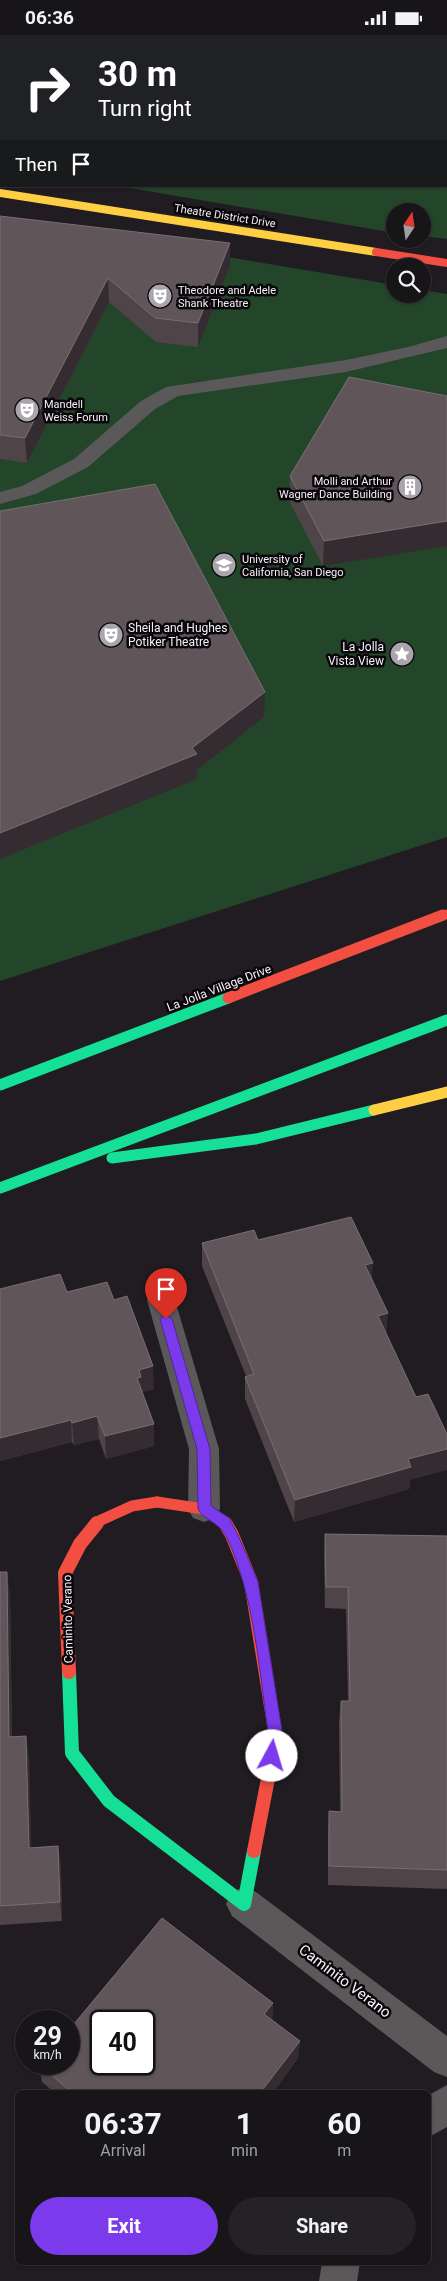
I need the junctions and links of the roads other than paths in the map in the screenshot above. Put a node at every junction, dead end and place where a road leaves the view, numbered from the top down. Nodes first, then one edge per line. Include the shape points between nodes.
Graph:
1 (0, 193) edge
2 (447, 263) edge
3 (447, 342) edge
4 (0, 499) edge
5 (447, 914) edge
6 (447, 1020) edge
7 (0, 1085) edge
8 (447, 1092) edge
9 (65, 1164) junction
10 (0, 1188) edge
11 (161, 1300) dead end
12 (204, 1509) junction
13 (244, 1904) junction
14 (447, 2059) edge
15 (447, 2104) edge
16 (431, 2116) edge
17 (341, 2265) edge
18 (338, 2281) edge

1 - 2 street, Theatre District Drive
3 - 4 street via 414,353 355,365 173,391 148,405 81,463 30,490
5 - 7 street, La Jolla Village Drive
6 - 9 street
8 - 9 street via 256,1139
9 - 10 street
11 - 12 street via 204,1449
12 - 13 street, Caminito Verano via 224,1522 251,1582 276,1737
12 - 13 street, Caminito Verano via 156,1502 132,1506 99,1521 76,1551 65,1573 72,1753 109,1801
13 - 14 street, Caminito Verano
15 - 16 street
17 - 18 street

